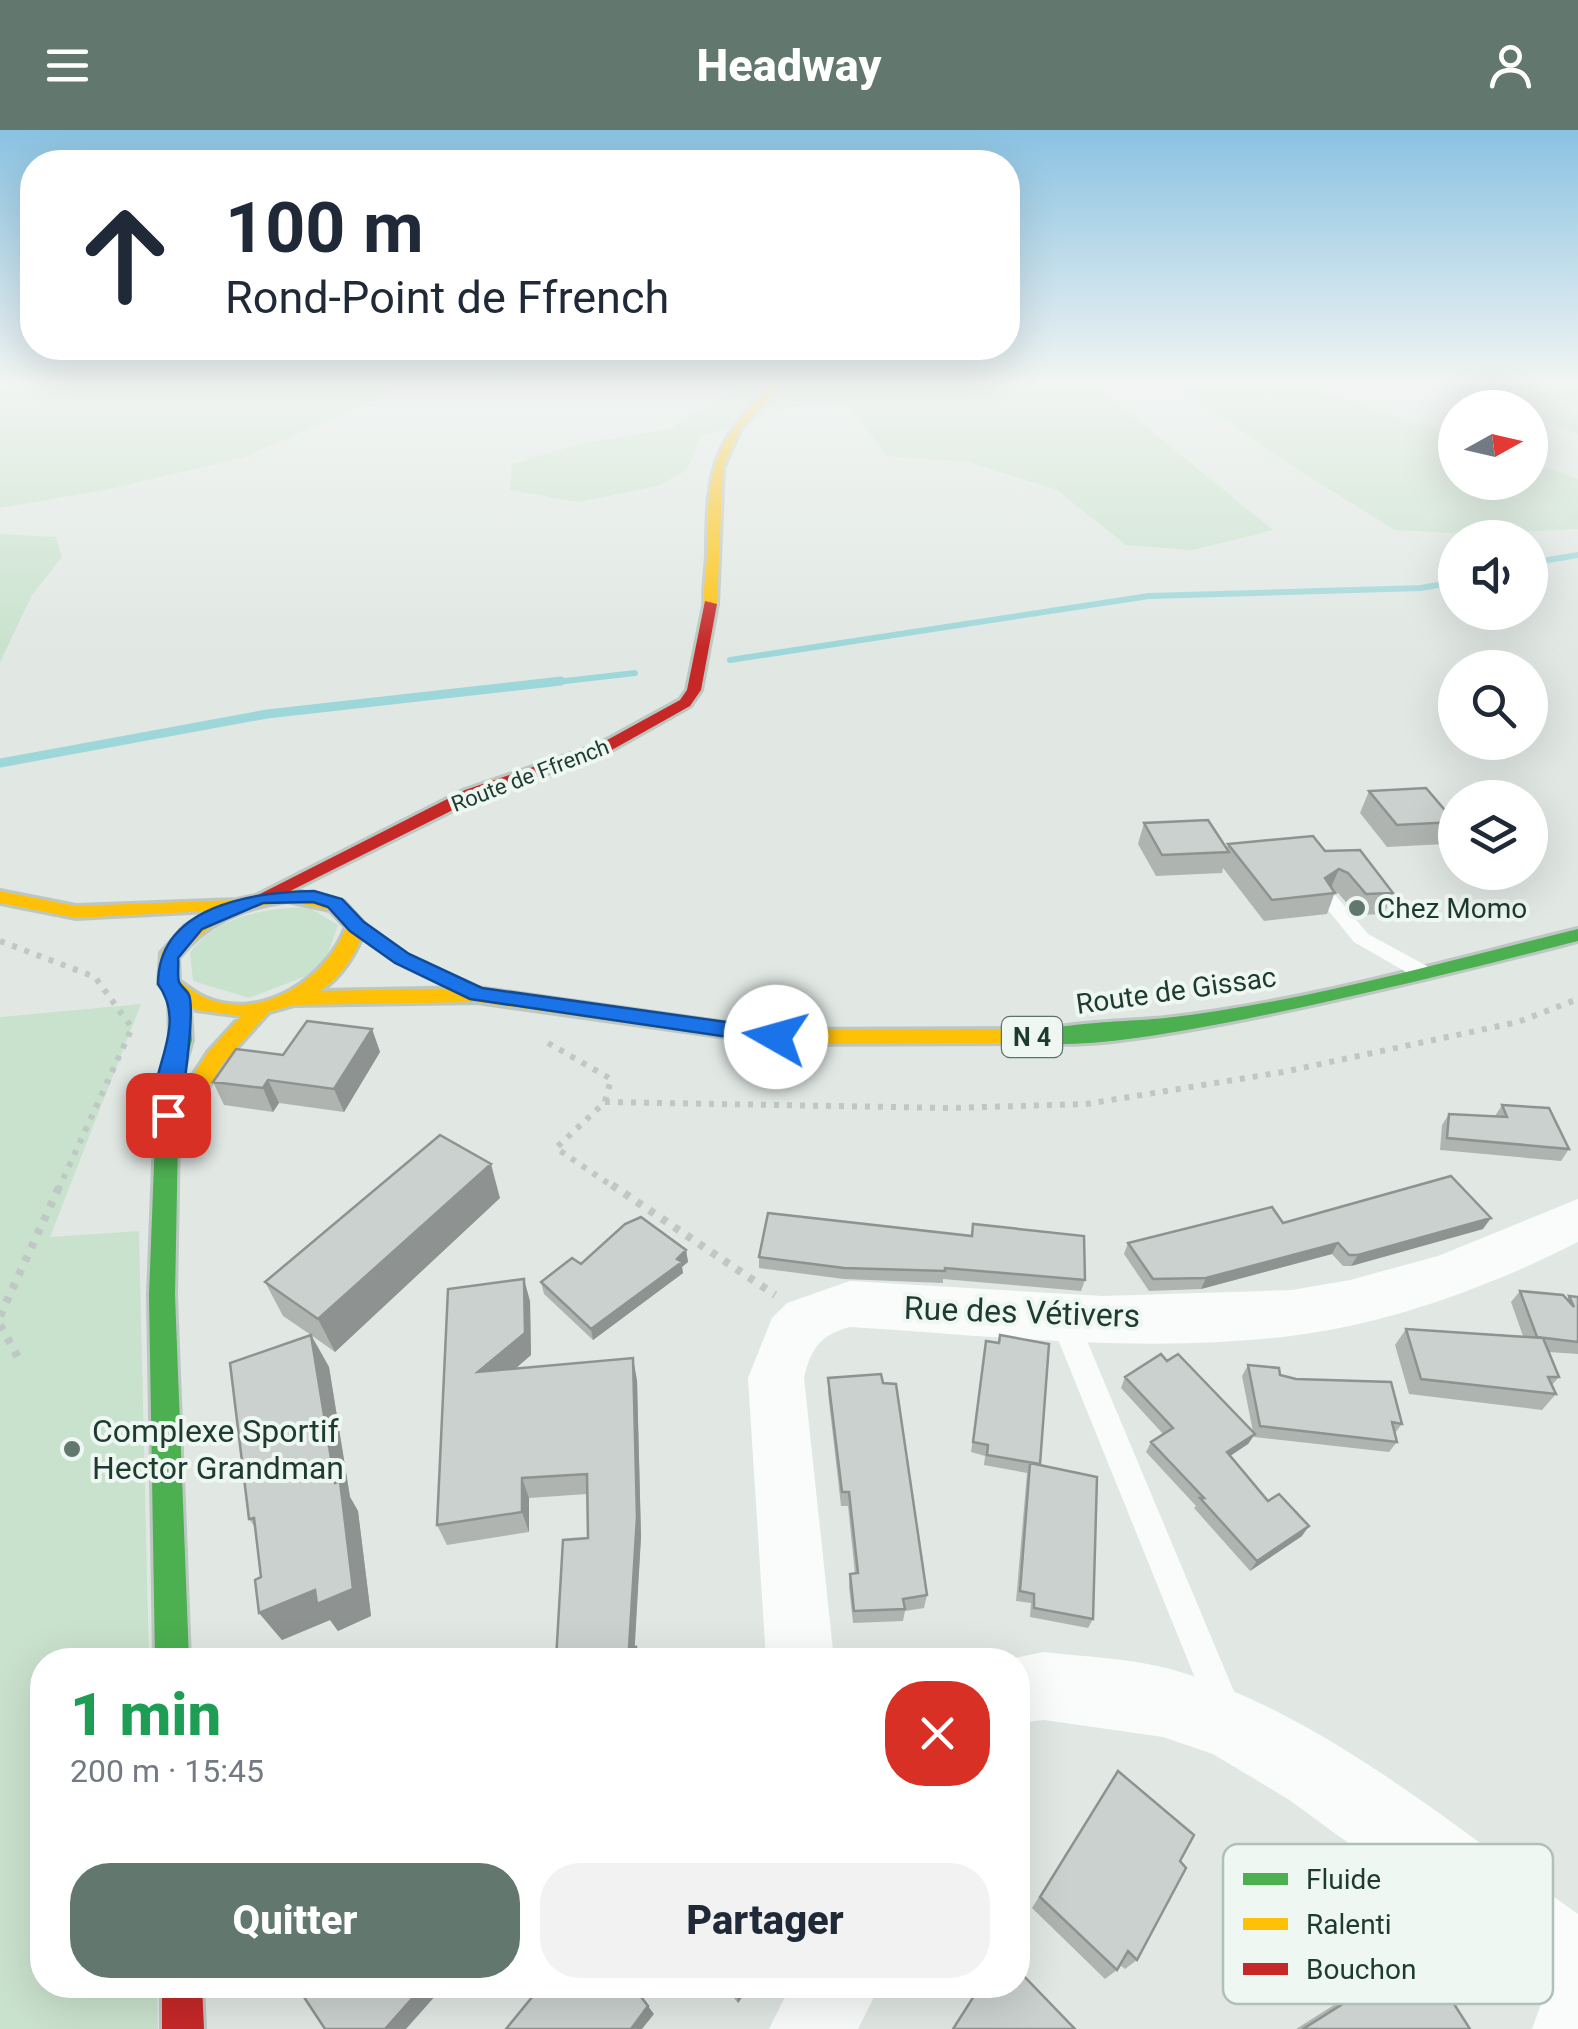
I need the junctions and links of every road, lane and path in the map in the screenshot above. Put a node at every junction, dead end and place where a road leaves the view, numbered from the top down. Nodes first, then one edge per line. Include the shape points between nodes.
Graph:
1 (719, 470) edge
2 (436, 811) junction
3 (383, 867) dead end
4 (0, 897) edge
5 (249, 900) junction
6 (1329, 900) edge
7 (76, 912) junction
8 (104, 930) dead end
9 (1578, 934) edge
10 (0, 940) edge
11 (143, 956) dead end
12 (166, 971) junction
13 (1420, 971) junction
14 (432, 973) dead end
15 (478, 994) junction
16 (179, 995) junction
17 (295, 998) junction
18 (1578, 999) edge
19 (262, 1007) junction
20 (531, 1034) dead end
21 (605, 1102) junction
22 (167, 1144) junction
23 (1578, 1219) edge
24 (1062, 1315) junction
25 (0, 1316) edge
26 (804, 1316) junction
27 (0, 1325) edge
28 (20, 1359) dead end
29 (172, 1648) edge
30 (799, 1648) edge
31 (1030, 1700) edge
32 (1231, 1726) junction
33 (1413, 1844) edge
34 (1553, 1944) edge
35 (1578, 1962) edge
36 (182, 1998) edge
37 (831, 1998) edge
38 (1578, 2012) edge
39 (183, 2029) edge
40 (810, 2029) edge
41 (1573, 2029) edge

1 - 2 main road, Route de Ffrench via 713,589 686,703 604,748
2 - 3 main road, Route de Ffrench
2 - 5 main road, Route de Ffrench
4 - 7 main road
5 - 7 main road
5 - 12 main road, Route de Ffrench via 187,932
5 - 17 main road via 314,896 359,920 345,964
6 - 13 lane via 1361,938
7 - 8 main road
9 - 13 main road, Route de Gissac / N 4
10 - 25 path via 95,978 132,1028
11 - 12 main road
12 - 16 main road
13 - 15 main road, Route de Gissac / N 4 via 1265,1012 1104,1034 965,1040 776,1037
14 - 15 main road, Route de Gissac / N 4
15 - 17 main road, Route de Gissac / N 4
16 - 19 main road via 218,1009
16 - 22 main road via 181,1040 168,1086
17 - 19 main road
18 - 21 path via 1518,1022 1284,1072 1086,1104
19 - 22 main road via 192,1088
20 - 21 path via 610,1078
21 - 26 path via 556,1148
22 - 29 main road via 162,1294
23 - 24 street, Rue des Vétivers via 1520,1248 1350,1303 1219,1318
24 - 26 street, Rue des Vétivers via 850,1304
24 - 32 lane
26 - 30 street via 785,1342 776,1378
27 - 28 path
31 - 32 street via 1163,1702
32 - 33 street via 1314,1773
34 - 35 street
36 - 39 main road
37 - 40 street
38 - 41 street

